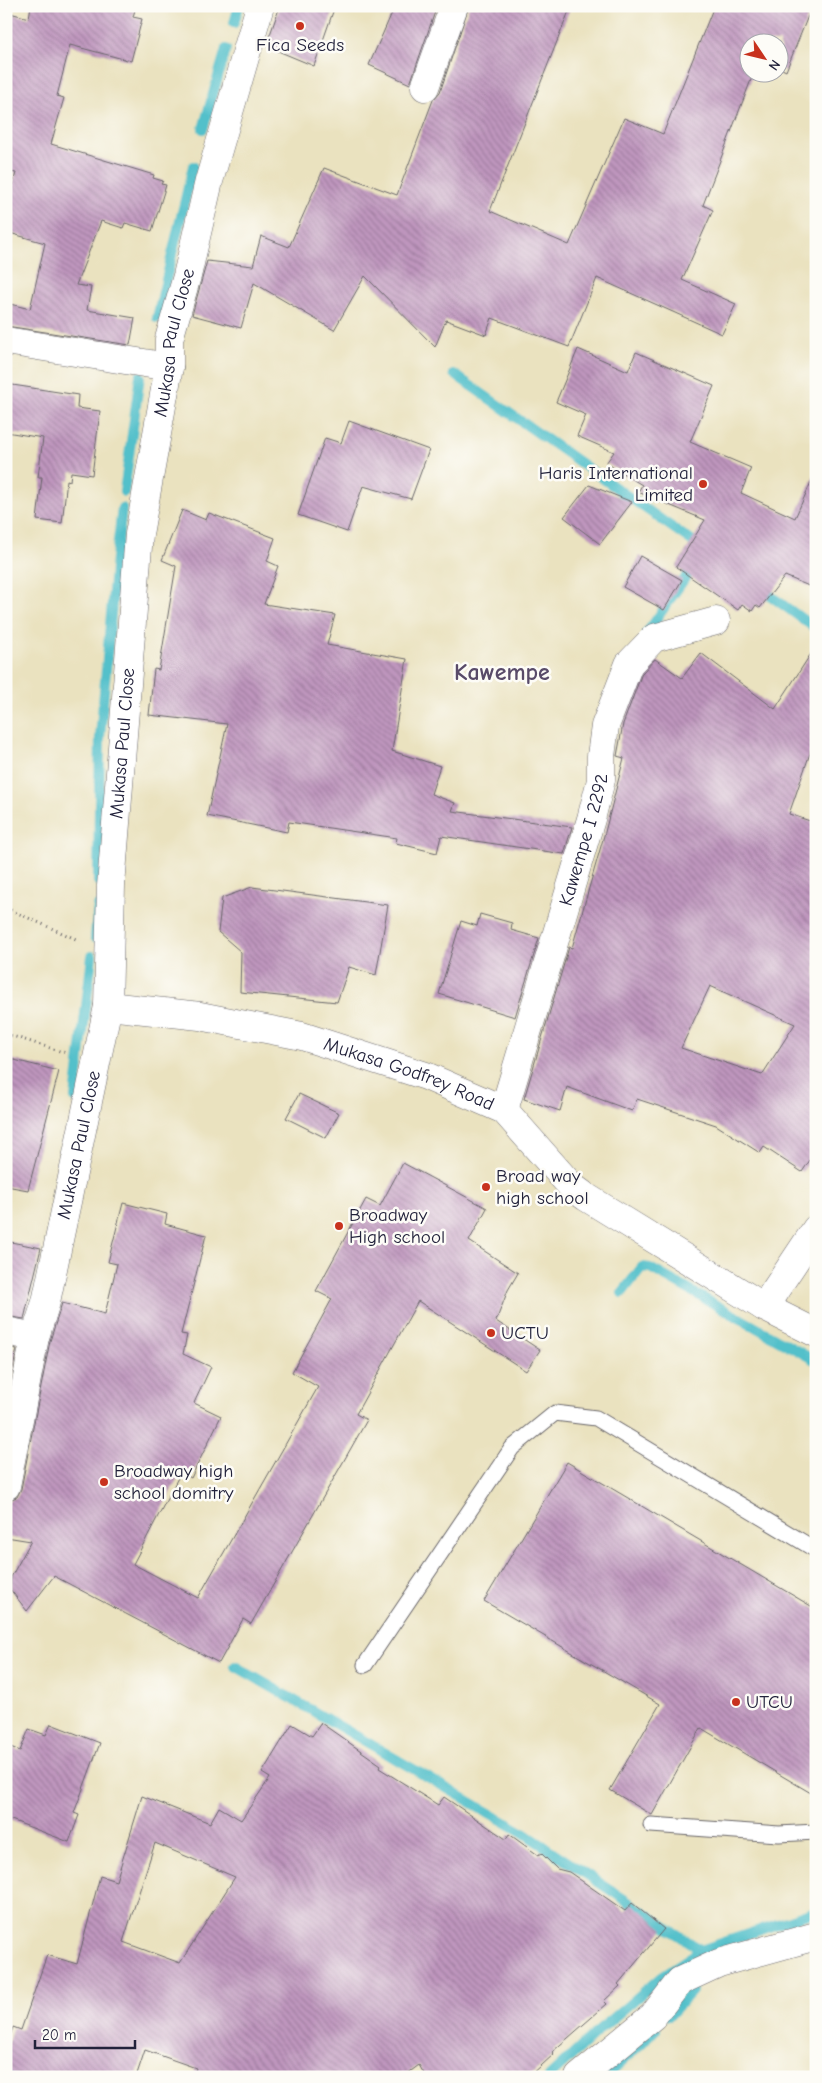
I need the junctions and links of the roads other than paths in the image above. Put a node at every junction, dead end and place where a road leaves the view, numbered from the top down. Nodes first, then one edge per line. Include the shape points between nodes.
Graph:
1 (260, 6) edge
2 (454, 6) edge
3 (425, 87) dead end
4 (6, 341) edge
5 (169, 367) junction
6 (716, 621) dead end
7 (108, 1006) junction
8 (504, 1110) junction
9 (816, 1229) edge
10 (764, 1307) junction
11 (6, 1331) edge
12 (816, 1334) edge
13 (35, 1337) junction
14 (6, 1486) edge
15 (816, 1550) edge
16 (365, 1665) dead end
17 (651, 1825) dead end
18 (816, 1832) edge
19 (816, 1936) edge
20 (579, 2077) edge

1 - 5 street, Mukasa Paul Close via 209,181 169,339
2 - 3 street
4 - 5 street
5 - 7 street, Mukasa Paul Close via 139,534 111,886
6 - 8 street, Kawempe I 2292 via 654,638 629,664 606,726 596,799
7 - 8 street, Mukasa Godfrey Road via 200,1016 302,1036 426,1076
7 - 13 street, Mukasa Paul Close via 46,1302
8 - 10 street, Mukasa Godfrey Road via 571,1186
9 - 10 street
10 - 12 street, Mukasa Godfrey Road
11 - 13 street
13 - 14 street, Mukasa Paul Close
15 - 16 lane via 596,1418 555,1413 512,1448
17 - 18 lane via 779,1834
19 - 20 street via 719,1963 680,1982 653,2016

